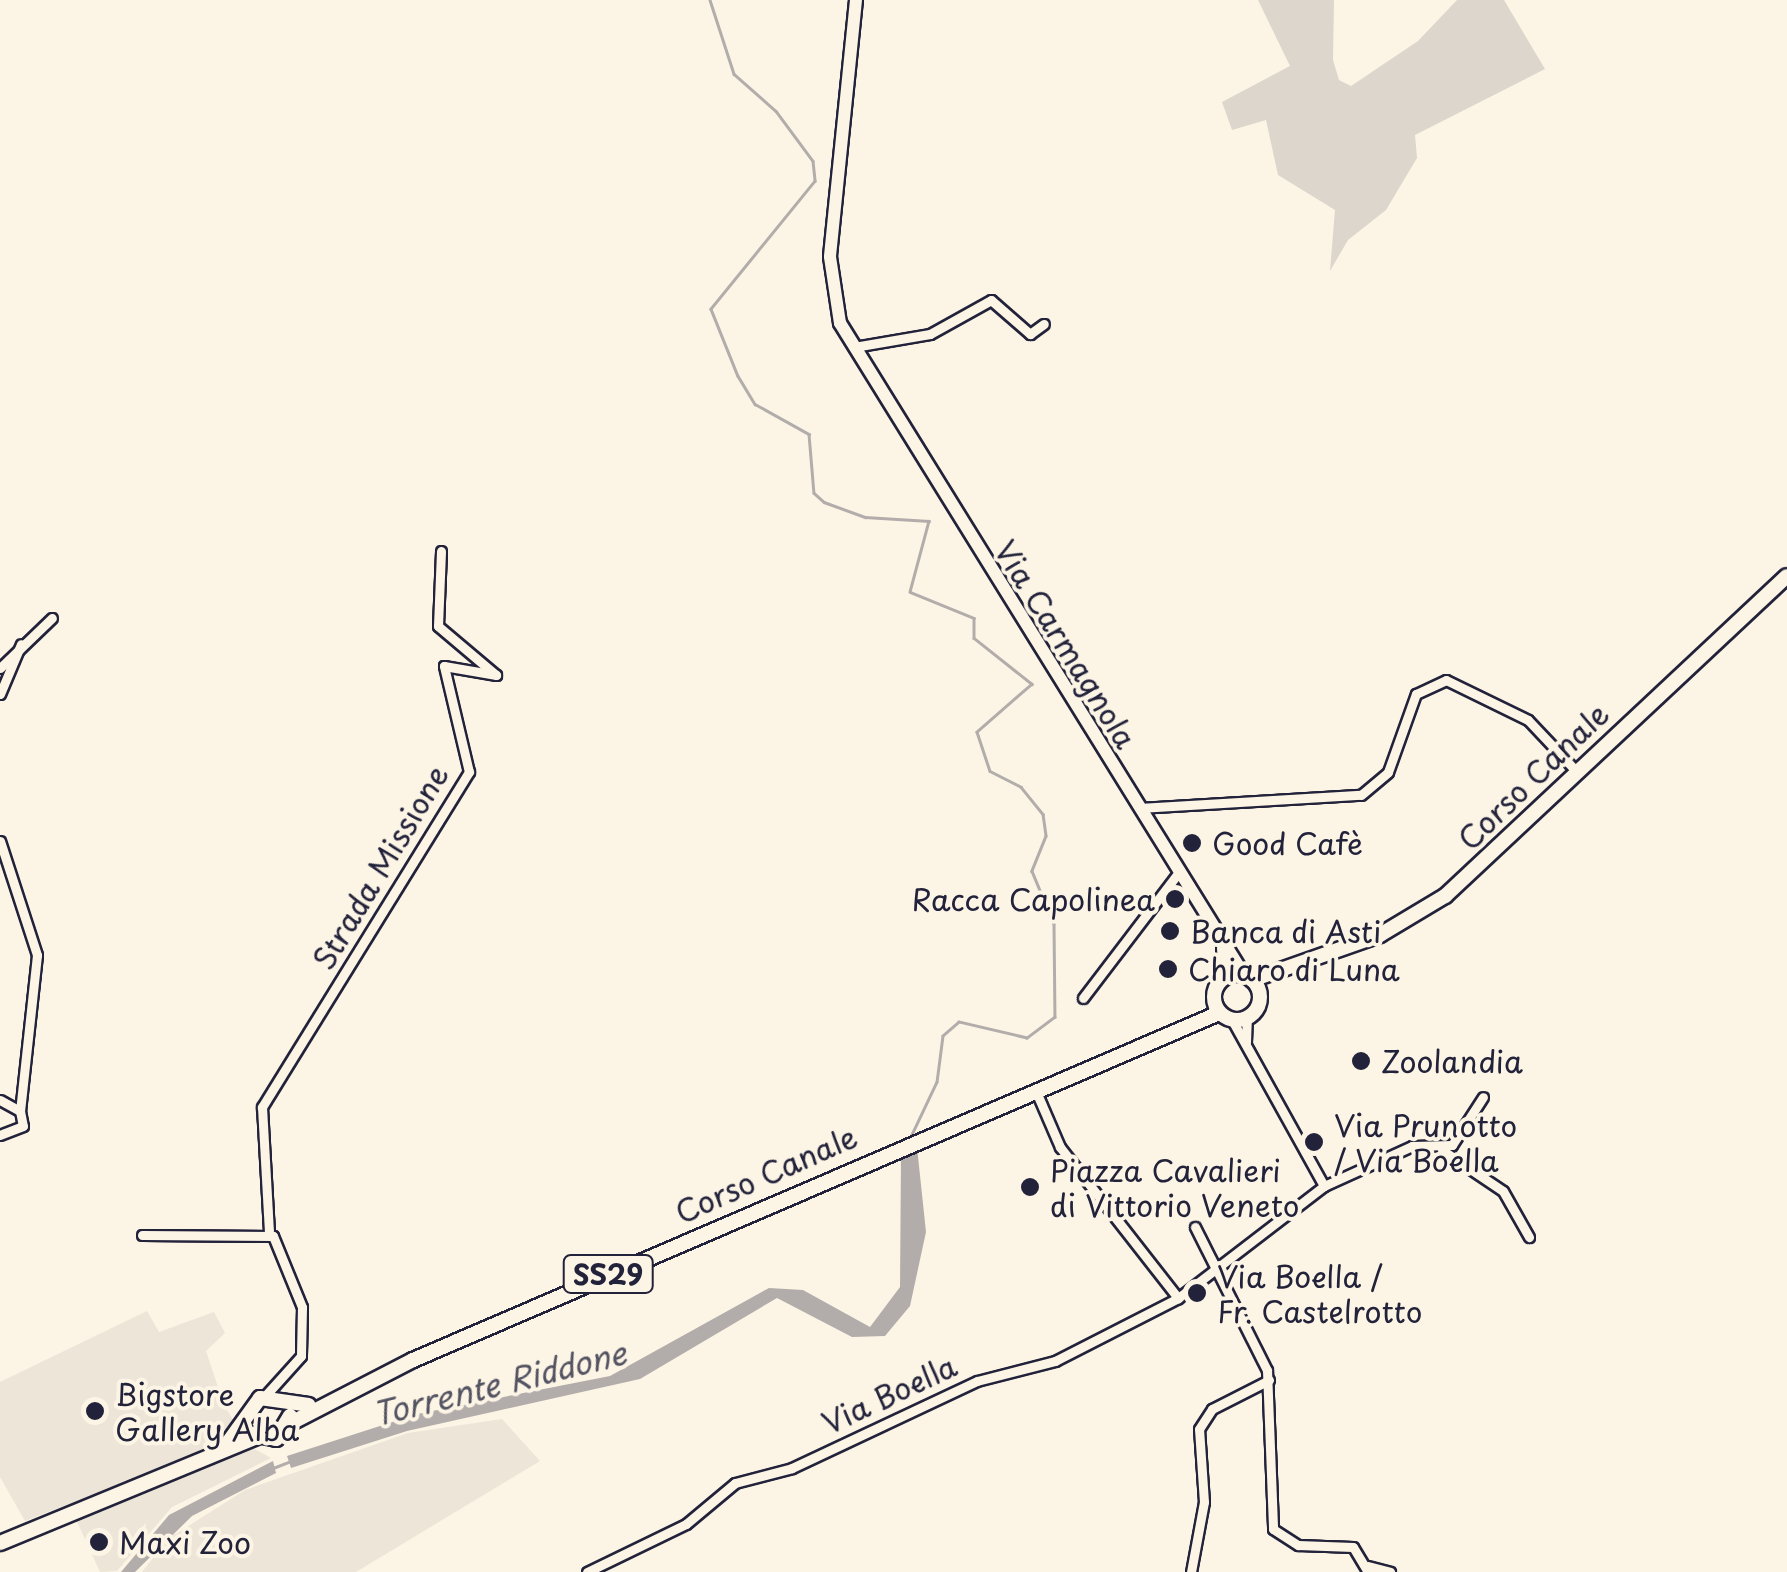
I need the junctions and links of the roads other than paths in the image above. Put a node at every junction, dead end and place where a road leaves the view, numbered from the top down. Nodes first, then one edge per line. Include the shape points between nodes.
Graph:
1 (856, 0) edge
2 (1044, 324) dead end
3 (854, 347) junction
4 (441, 551) dead end
5 (1787, 576) edge
6 (52, 618) dead end
7 (21, 644) junction
8 (0, 668) edge
9 (0, 694) edge
10 (1576, 772) junction
11 (1139, 808) junction
12 (0, 841) edge
13 (1179, 872) junction
14 (1221, 941) junction
15 (1290, 974) junction
16 (1225, 976) junction
17 (1248, 978) junction
18 (1083, 998) dead end
19 (1260, 999) junction
20 (1228, 1012) junction
21 (1034, 1086) junction
22 (1483, 1097) dead end
23 (0, 1100) edge
24 (20, 1111) junction
25 (0, 1136) edge
26 (1442, 1150) junction
27 (1324, 1186) junction
28 (1195, 1227) dead end
29 (269, 1232) junction
30 (142, 1235) dead end
31 (1529, 1237) dead end
32 (1217, 1270) junction
33 (1178, 1298) junction
34 (282, 1377) junction
35 (1269, 1380) junction
36 (265, 1396) junction
37 (284, 1404) junction
38 (316, 1404) junction
39 (246, 1422) junction
40 (289, 1424) junction
41 (258, 1437) junction
42 (225, 1444) junction
43 (0, 1542) edge
44 (1368, 1569) edge
45 (586, 1572) edge
46 (1191, 1572) edge
47 (1390, 1572) edge

1 - 3 main road, Via Carmagnola via 830,277
2 - 3 street via 1030,334 992,300 930,334
3 - 11 main road, Via Carmagnola
4 - 29 street, Strada Missione via 438,626 496,675 444,666 469,772 262,1106
5 - 10 main road, Corso Canale
6 - 7 street
7 - 8 street
7 - 9 street
10 - 11 street via 1528,720 1446,680 1416,694 1388,772 1361,794
10 - 15 main road, Corso Canale via 1445,896
11 - 13 main road, Via Carmagnola
12 - 24 street via 36,954
13 - 14 main road, Via Carmagnola
13 - 18 street
14 - 16 main road, Via Carmagnola
14 - 17 main road, Via Carmagnola
15 - 17 main road, Corso Canale
15 - 19 main road, Corso Canale
16 - 17 main road, Corso Canale
16 - 20 main road
17 - 19 main road
19 - 20 main road, Corso Canale
20 - 21 main road, Corso Canale / SS29 via 1184,1020
20 - 27 street
21 - 33 street via 1060,1147
21 - 38 main road, Corso Canale / SS29
22 - 26 street
23 - 24 street
24 - 25 street via 19,1133
26 - 27 street, Via Boella via 1412,1146
26 - 31 street via 1503,1190
27 - 32 street, Via Boella via 1222,1256
28 - 32 street
29 - 30 street
29 - 34 street, Strada Missione via 303,1314 301,1358
32 - 33 street, Via Boella
32 - 35 street
33 - 45 street, Via Boella via 1054,1361 977,1381 792,1468 735,1483 686,1524
34 - 36 street, Strada Missione
34 - 37 street, Strada Missione
35 - 44 street via 1274,1529 1298,1546 1354,1546
35 - 46 street via 1212,1409 1199,1429 1204,1502
36 - 37 main road, Corso Canale
36 - 39 main road, Corso Canale
37 - 38 main road, Corso Canale / SS29
37 - 40 main road
38 - 40 main road, Corso Canale / SS29
39 - 41 main road
39 - 42 main road, Corso Canale
40 - 41 main road, Corso Canale via 276,1439
41 - 42 main road, Corso Canale
42 - 43 main road, Corso Canale
44 - 47 street

